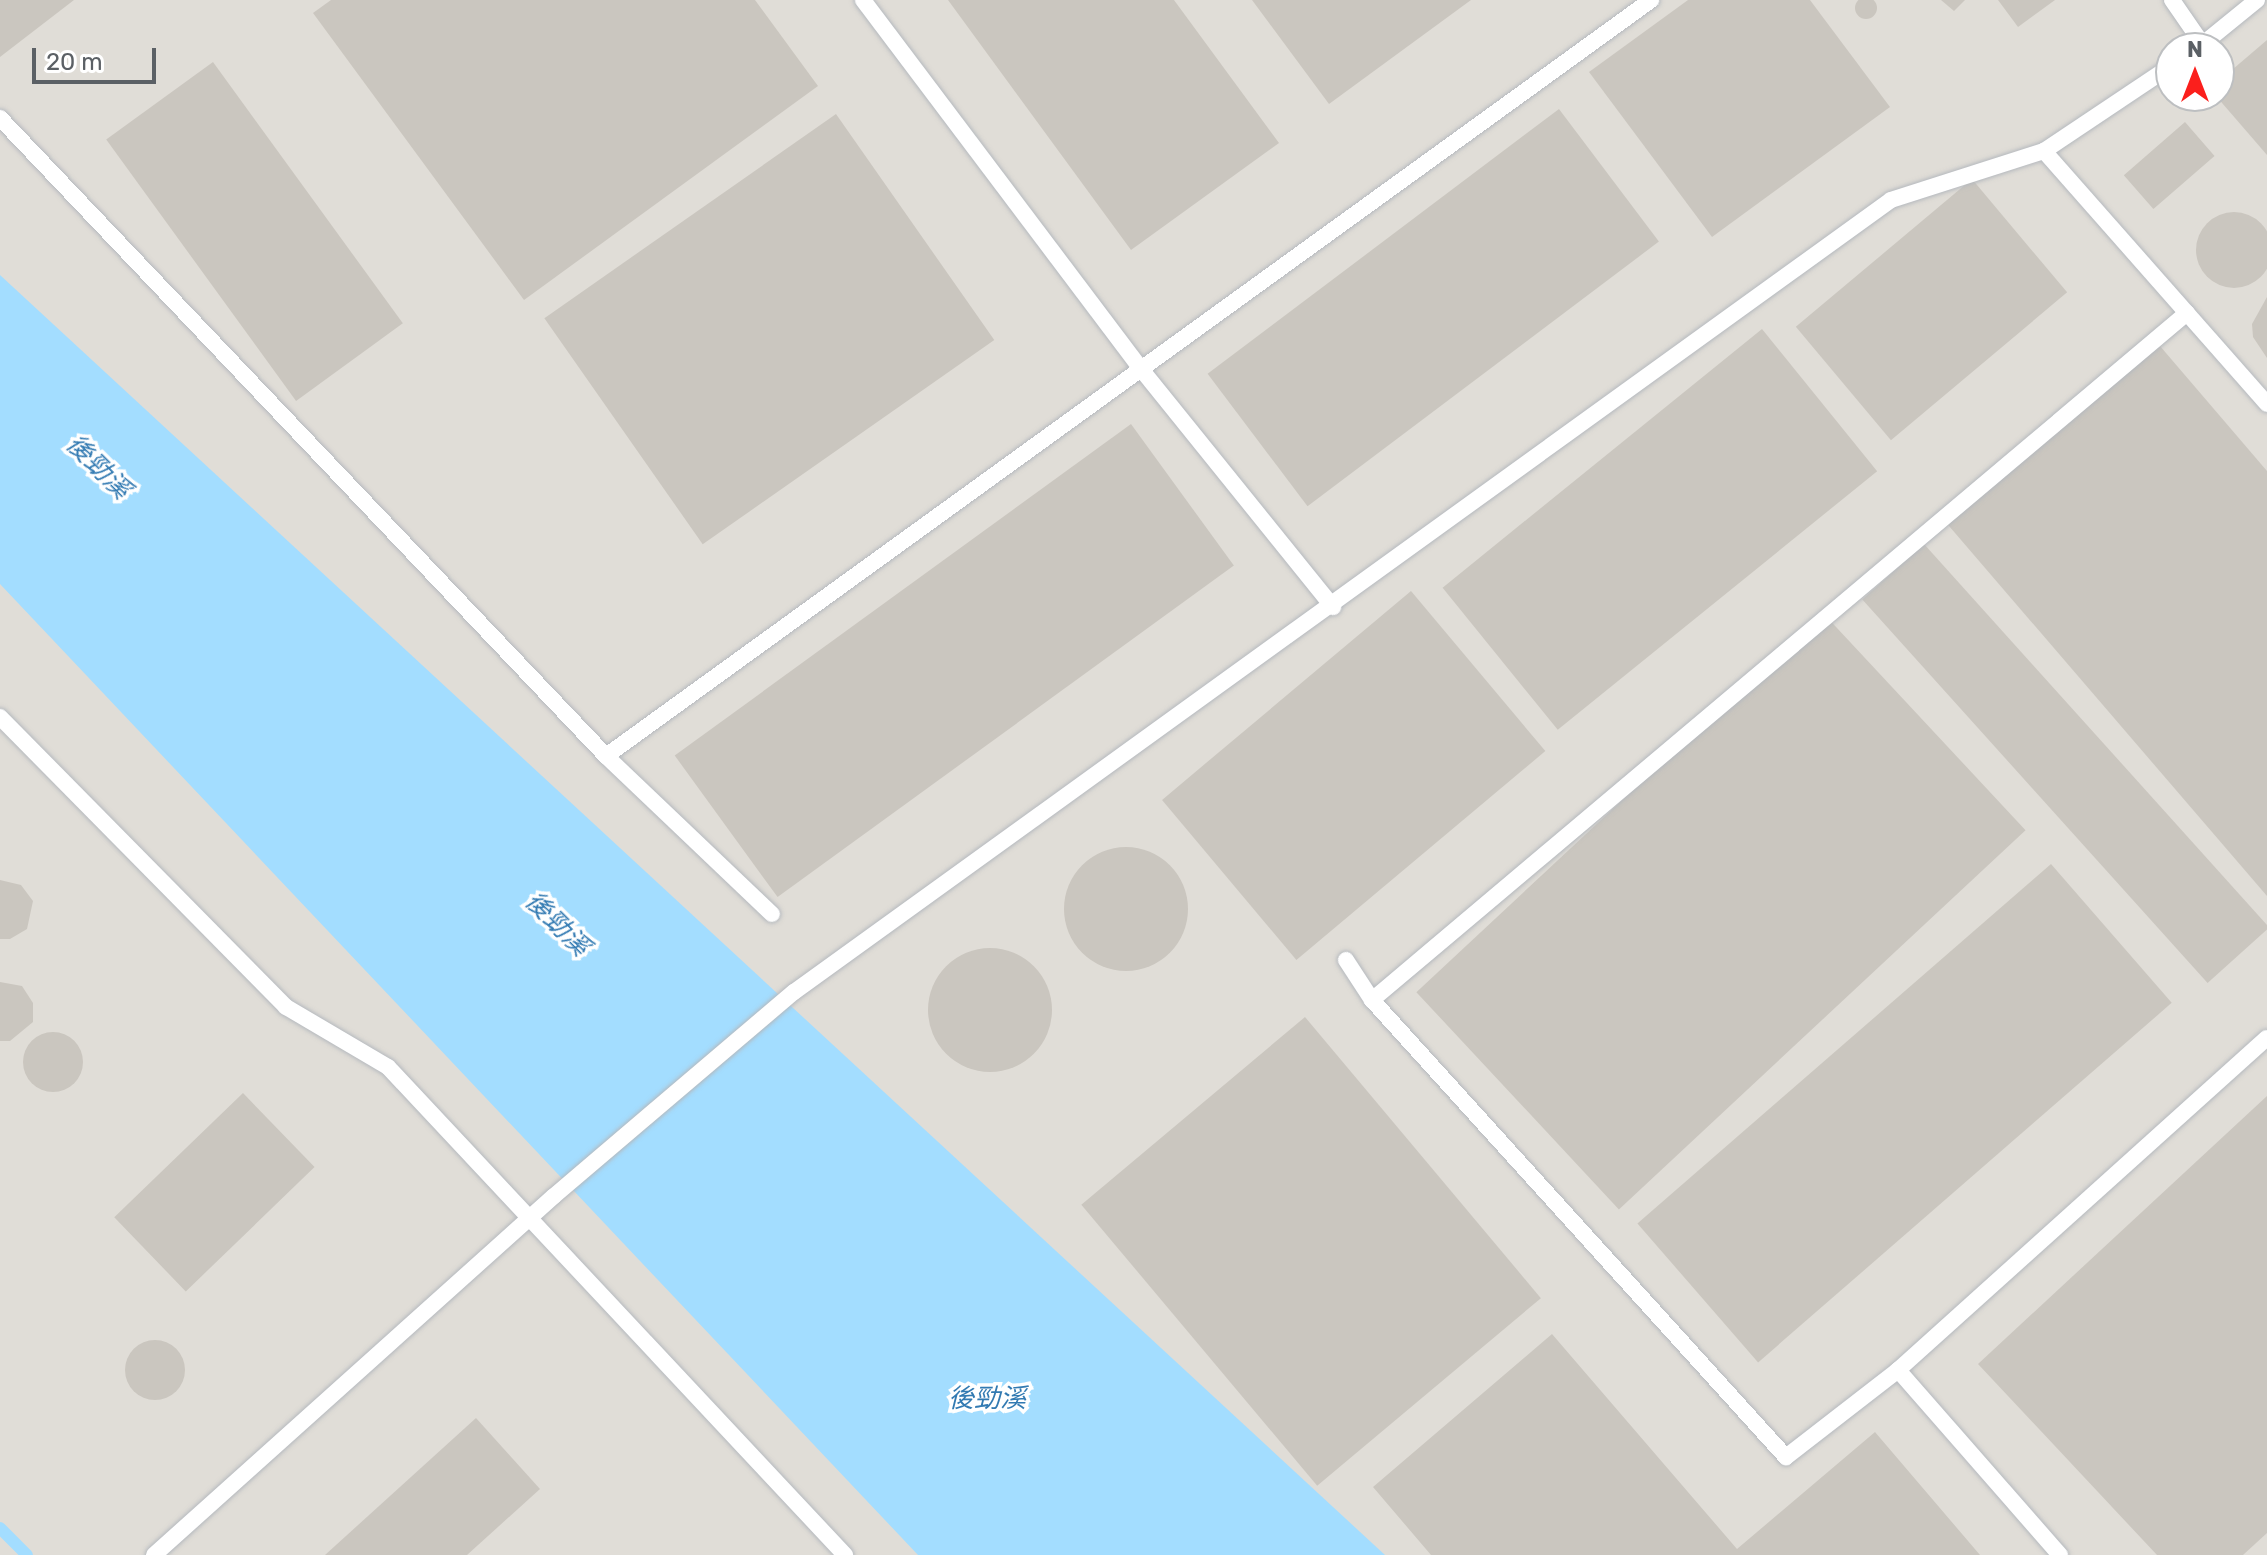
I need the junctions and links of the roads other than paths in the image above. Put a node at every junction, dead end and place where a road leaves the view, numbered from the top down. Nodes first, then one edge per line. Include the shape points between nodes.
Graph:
1 (863, 0) edge
2 (1651, 0) edge
3 (2172, 0) edge
4 (2257, 0) edge
5 (2191, 32) edge
6 (2217, 32) edge
7 (2155, 77) edge
8 (0, 118) edge
9 (2044, 151) junction
10 (2187, 313) junction
11 (1141, 369) junction
12 (2267, 404) edge
13 (1333, 607) junction
14 (0, 717) edge
15 (606, 756) junction
16 (772, 914) dead end
17 (1346, 960) dead end
18 (1372, 1000) junction
19 (2267, 1038) edge
20 (527, 1220) junction
21 (1898, 1370) junction
22 (154, 1555) edge
23 (845, 1555) edge
24 (2060, 1555) edge

1 - 11 lane
2 - 11 lane
3 - 5 lane
4 - 6 lane
7 - 9 lane
8 - 15 lane
9 - 10 lane
9 - 13 lane via 1891,200
10 - 12 lane
10 - 18 lane
11 - 13 lane
11 - 15 lane
13 - 20 lane via 794,992
14 - 20 lane via 286,1007 388,1067
15 - 16 lane
17 - 18 lane
18 - 21 lane via 1786,1457
19 - 21 lane
20 - 22 lane
20 - 23 lane
21 - 24 lane

